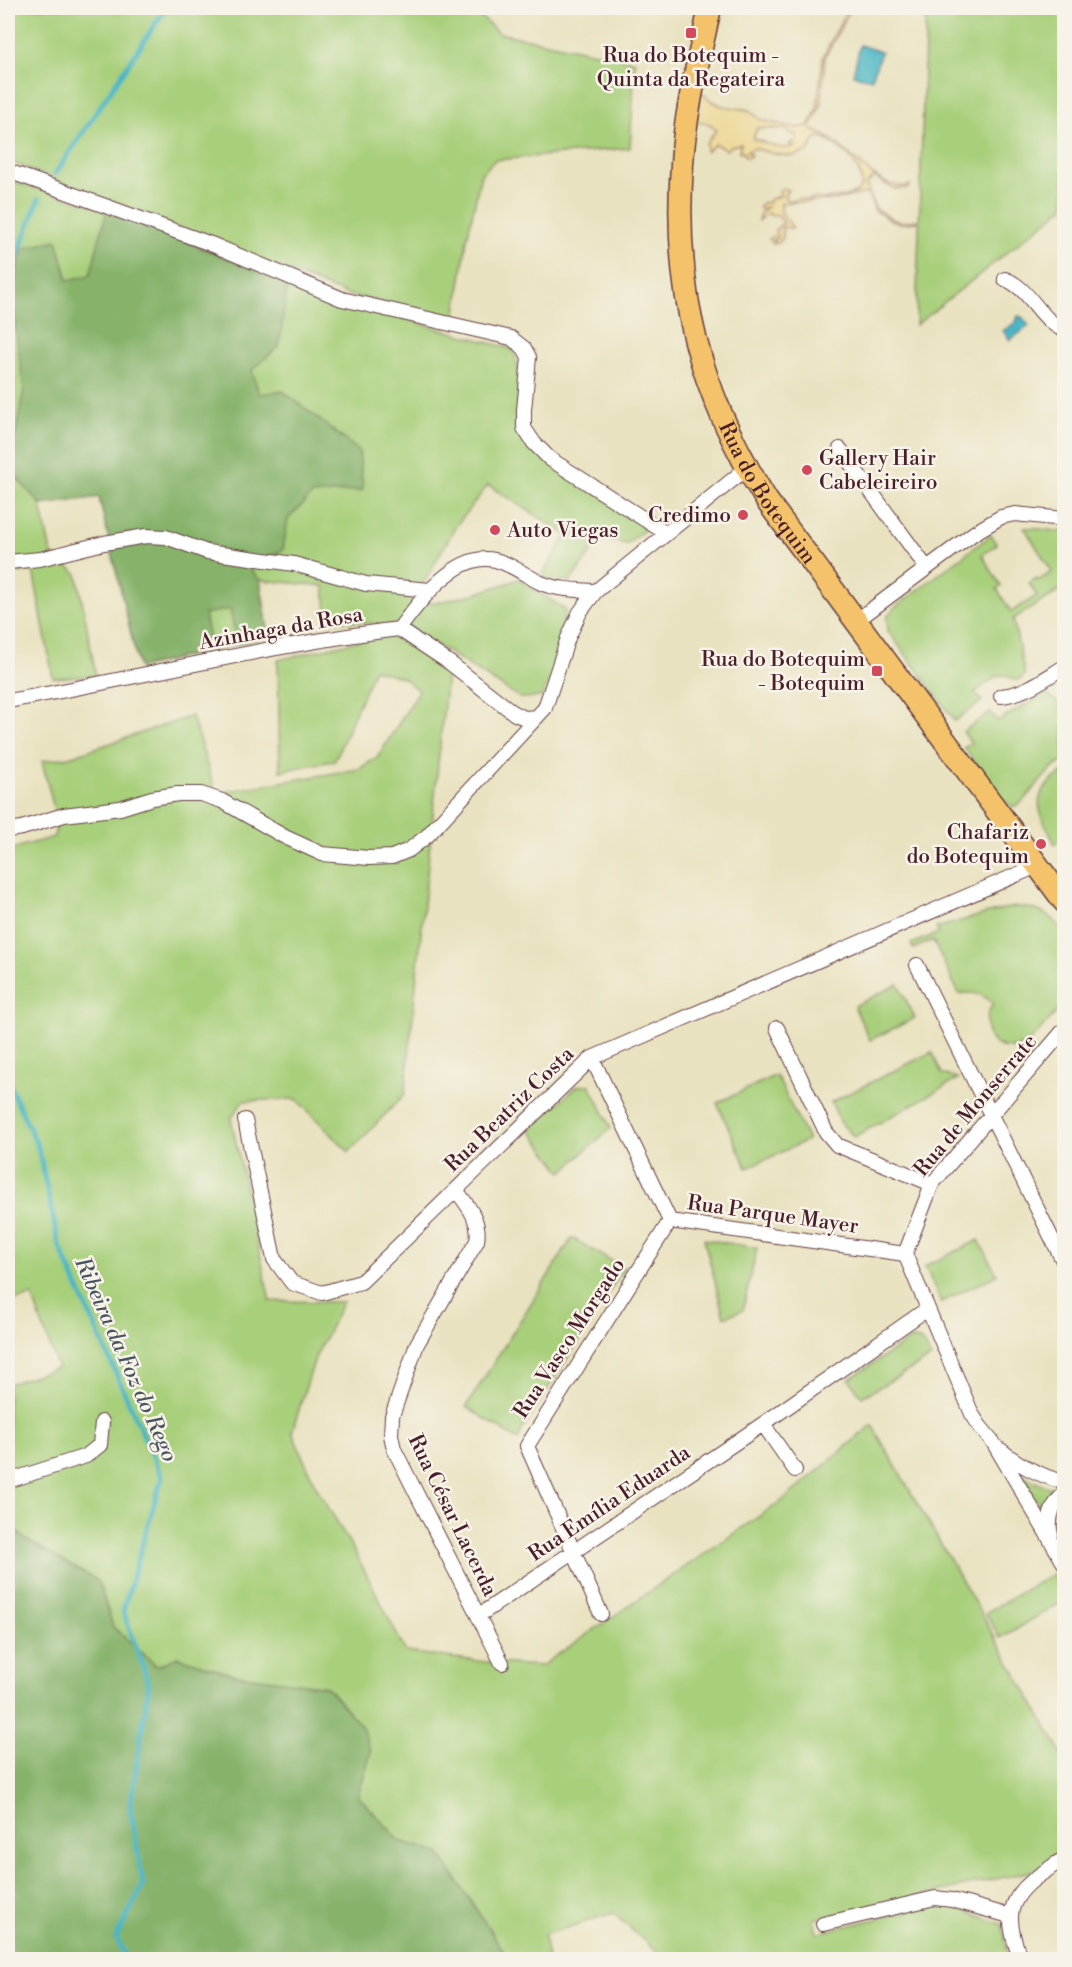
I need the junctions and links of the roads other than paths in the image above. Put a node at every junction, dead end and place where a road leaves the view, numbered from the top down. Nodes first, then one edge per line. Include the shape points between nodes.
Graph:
1 (710, 8) edge
2 (8, 171) edge
3 (1005, 279) dead end
4 (1065, 330) edge
5 (840, 449) dead end
6 (747, 468) junction
7 (1065, 519) edge
8 (666, 533) junction
9 (8, 562) edge
10 (926, 567) junction
11 (430, 590) junction
12 (596, 591) junction
13 (856, 621) junction
14 (399, 629) junction
15 (1065, 667) edge
16 (1001, 696) dead end
17 (8, 701) edge
18 (537, 717) junction
19 (8, 830) edge
20 (1037, 866) junction
21 (1065, 901) edge
22 (917, 965) dead end
23 (777, 1028) dead end
24 (1065, 1030) edge
25 (592, 1058) junction
26 (990, 1115) junction
27 (245, 1120) dead end
28 (932, 1184) junction
29 (456, 1190) junction
30 (670, 1221) junction
31 (905, 1254) junction
32 (1065, 1263) edge
33 (927, 1310) junction
34 (102, 1422) dead end
35 (763, 1425) junction
36 (993, 1442) junction
37 (795, 1470) dead end
38 (8, 1481) edge
39 (1065, 1482) edge
40 (1065, 1494) edge
41 (1053, 1543) junction
42 (573, 1552) junction
43 (1065, 1563) edge
44 (601, 1614) dead end
45 (478, 1616) junction
46 (502, 1663) dead end
47 (1065, 1859) edge
48 (1010, 1916) junction
49 (822, 1924) dead end
50 (1021, 1959) edge

1 - 6 main road, Rua do Botequim via 685,131 681,193 683,267 687,307 701,362 714,400
2 - 8 street via 211,244 342,299 511,338 529,357 524,428 534,443 550,459
3 - 4 street via 1018,286 1048,320
5 - 10 street
6 - 8 street
6 - 13 main road, Rua do Botequim
7 - 10 street via 1016,514 1001,517
8 - 12 street
9 - 11 street via 146,536 166,537 207,552 294,564 366,584
10 - 13 street
11 - 12 street via 468,563 484,559 507,564 542,583
11 - 14 street
12 - 18 street via 568,638 545,708
13 - 20 main road, Rua do Botequim
14 - 17 street, Azinhaga da Rosa via 293,644
14 - 18 street via 515,714
15 - 16 street via 1024,691
18 - 19 street via 427,836 392,857 322,854 222,801 201,794 152,798
20 - 21 main road, Rua do Botequim
20 - 25 street, Rua Beatriz Costa
22 - 26 street
23 - 28 street via 826,1132 837,1145
24 - 26 street, Rua de Monserrate
25 - 29 street, Rua Beatriz Costa
25 - 30 street, Rua Parque Mayer
26 - 28 street, Rua de Monserrate
26 - 32 street
27 - 29 street, Rua Beatriz Costa via 274,1259 292,1283 322,1293 361,1282
28 - 31 street, Rua de Monserrate
29 - 45 street, Rua César Lacerda via 476,1221 477,1241 417,1344 394,1408 391,1435 394,1449
30 - 31 street, Rua Parque Mayer
30 - 42 street, Rua Vasco Morgado via 527,1446
31 - 33 street
33 - 35 street, Rua Emília Eduarda
33 - 36 street via 972,1414
34 - 38 street via 100,1445 86,1456
35 - 37 street
35 - 42 street, Rua Emília Eduarda
36 - 39 street via 1030,1470
36 - 41 street
40 - 41 street via 1050,1516
41 - 43 street
42 - 44 street, Rua Vasco Morgado
42 - 45 street, Rua Emília Eduarda
45 - 46 street, Rua César Lacerda
47 - 48 street via 1032,1881 1014,1900
48 - 49 street via 935,1898
48 - 50 street

